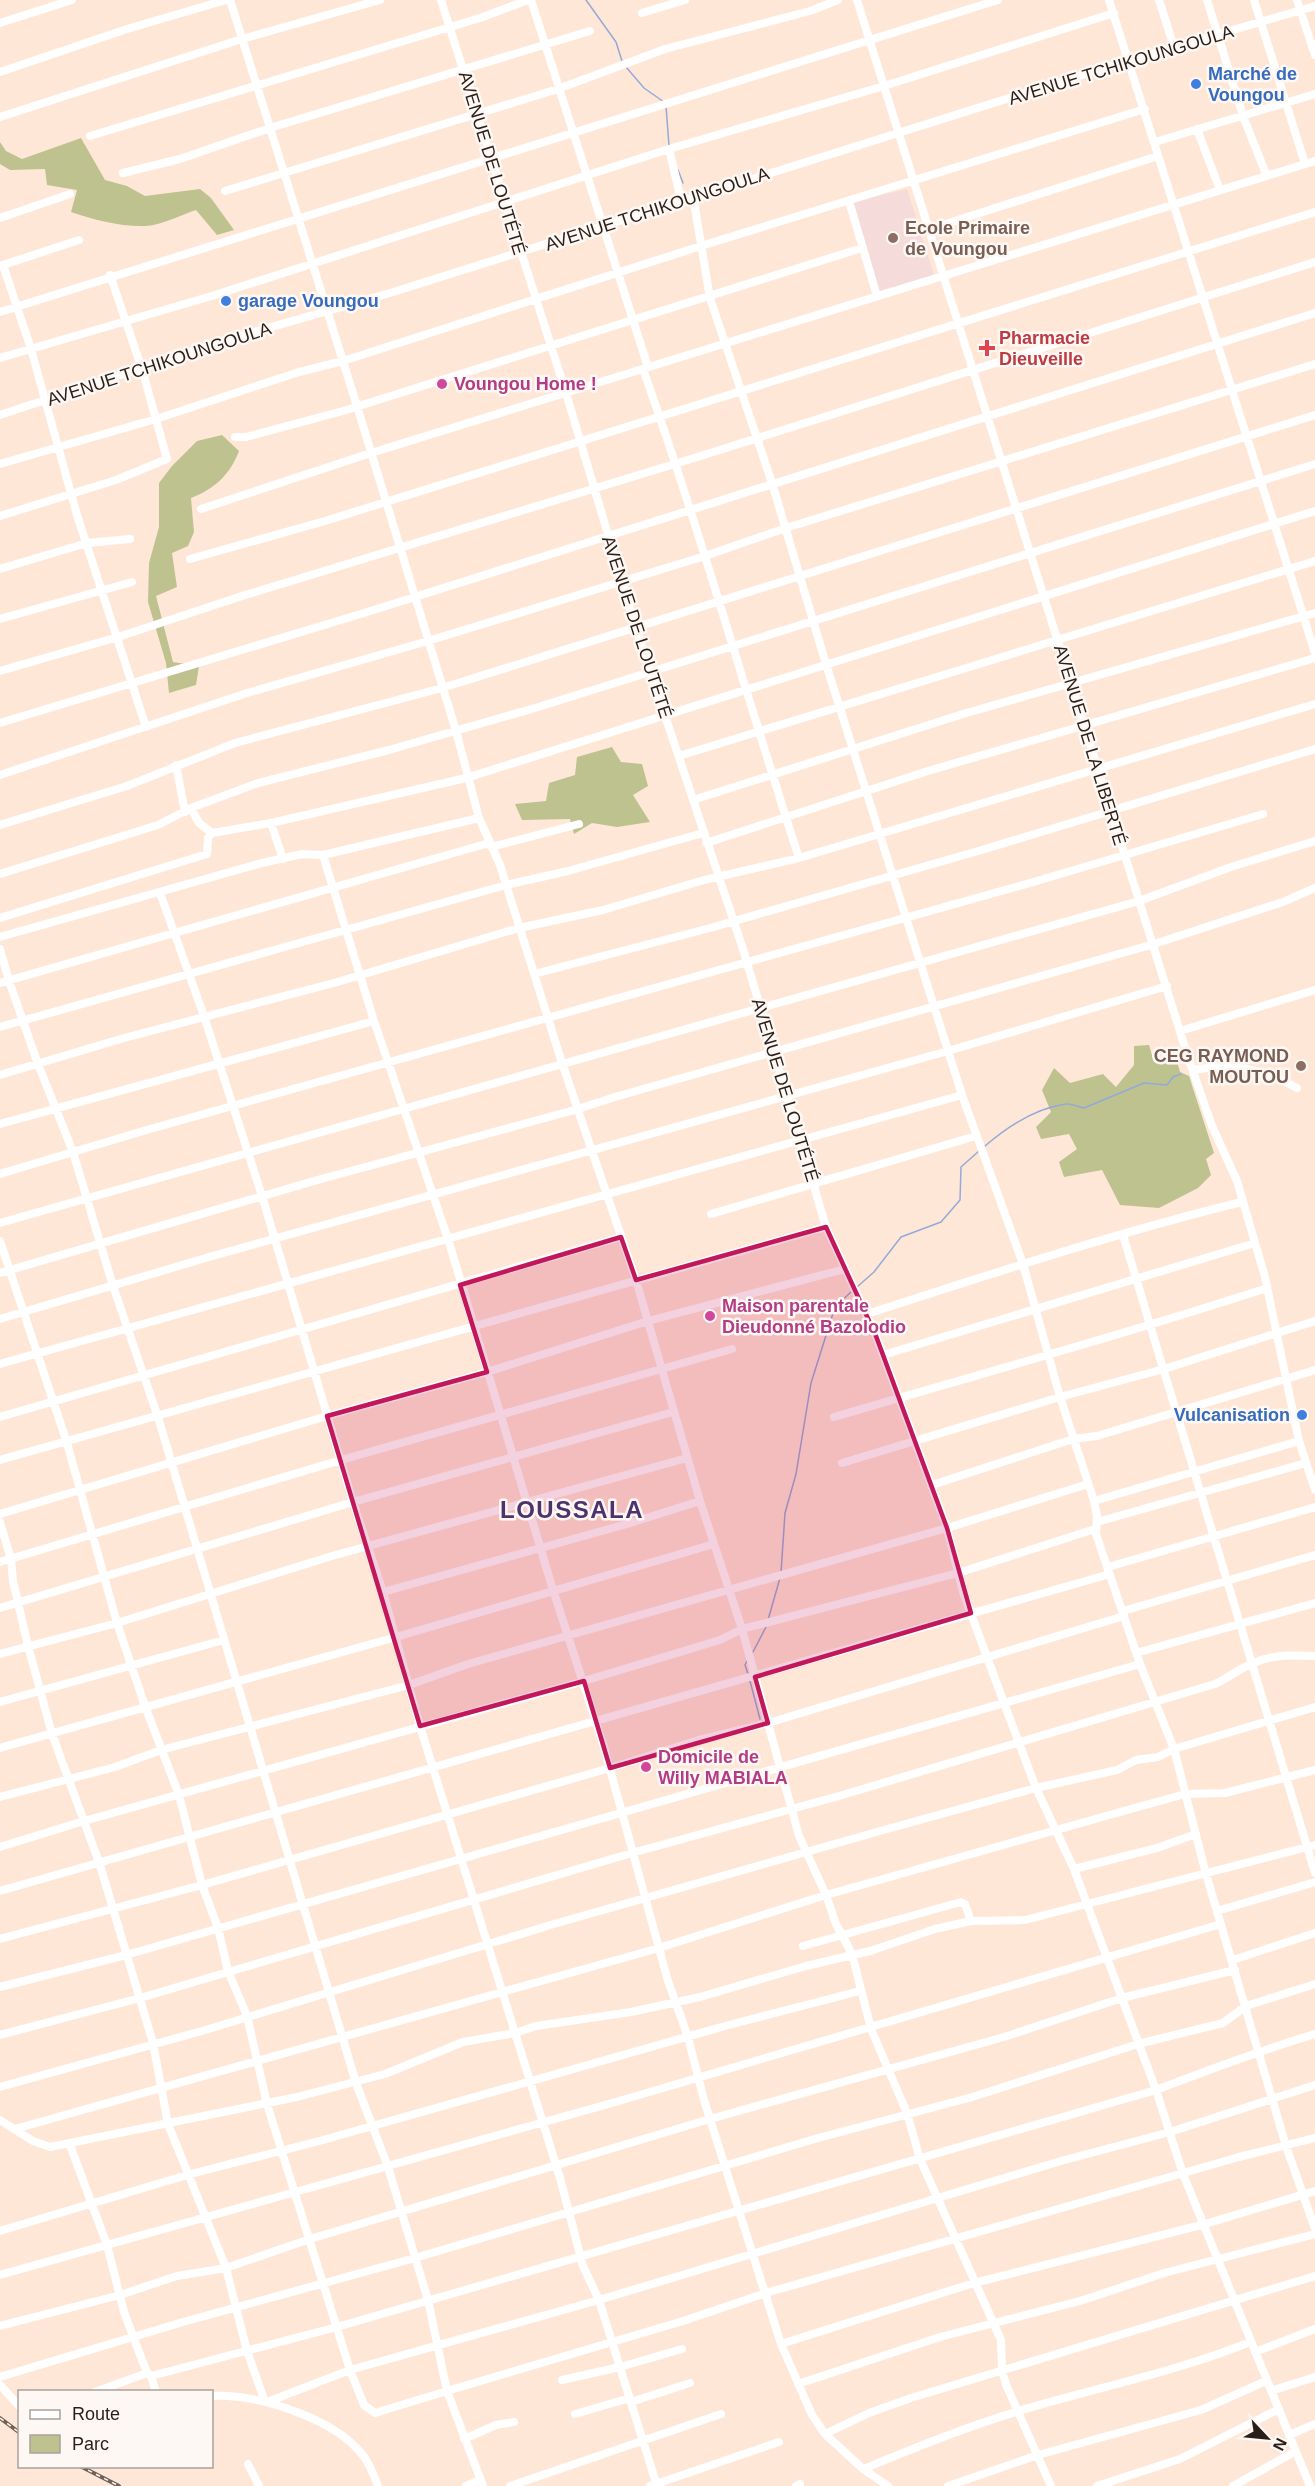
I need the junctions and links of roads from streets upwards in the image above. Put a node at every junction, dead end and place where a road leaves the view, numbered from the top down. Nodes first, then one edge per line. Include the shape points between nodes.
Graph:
1 (72, 0) edge
2 (228, 0) edge
3 (380, 0) edge
4 (441, 0) edge
5 (530, 0) edge
6 (685, 0) edge
7 (838, 0) edge
8 (857, 0) edge
9 (998, 0) edge
10 (1110, 0) edge
11 (1159, 0) edge
12 (1207, 0) edge
13 (1254, 0) edge
14 (1297, 0) edge
15 (1315, 6) edge
16 (1300, 10) junction
17 (642, 13) dead end
18 (1114, 13) junction
19 (0, 22) edge
20 (1260, 22) junction
21 (449, 27) junction
22 (590, 31) dead end
23 (1217, 35) junction
24 (242, 39) junction
25 (870, 40) junction
26 (544, 44) junction
27 (1174, 47) junction
28 (1315, 55) edge
29 (1130, 60) junction
30 (463, 70) junction
31 (0, 72) edge
32 (257, 84) junction
33 (884, 86) junction
34 (558, 89) junction
35 (1315, 94) edge
36 (1284, 103) junction
37 (1145, 110) junction
38 (478, 113) junction
39 (1243, 116) junction
40 (0, 117) edge
41 (270, 128) junction
42 (1197, 129) junction
43 (572, 133) junction
44 (900, 134) junction
45 (90, 136) dead end
46 (1155, 142) junction
47 (669, 149) junction
48 (1158, 156) junction
49 (492, 158) junction
50 (1315, 160) edge
51 (1305, 164) junction
52 (123, 173) dead end
53 (285, 174) junction
54 (1266, 174) junction
55 (586, 175) junction
56 (915, 182) junction
57 (1220, 190) junction
58 (225, 191) dead end
59 (70, 194) dead end
60 (693, 196) junction
61 (681, 200) junction
62 (849, 201) junction
63 (504, 202) junction
64 (1173, 204) junction
65 (1315, 212) edge
66 (0, 218) edge
67 (299, 219) junction
68 (602, 227) junction
69 (930, 229) junction
70 (79, 240) dead end
71 (701, 246) junction
72 (862, 248) junction
73 (520, 252) junction
74 (1188, 252) junction
75 (312, 262) junction
76 (1315, 262) edge
77 (1, 266) edge
78 (110, 275) junction
79 (617, 275) junction
80 (945, 276) junction
81 (878, 296) junction
82 (1202, 297) junction
83 (710, 298) junction
84 (534, 300) junction
85 (16, 307) junction
86 (328, 311) junction
87 (0, 312) edge
88 (1315, 313) edge
89 (126, 320) junction
90 (632, 320) junction
91 (959, 322) junction
92 (1216, 343) junction
93 (727, 344) junction
94 (551, 345) junction
95 (31, 349) junction
96 (0, 358) edge
97 (343, 361) junction
98 (1315, 364) edge
99 (645, 368) junction
100 (142, 369) junction
101 (974, 370) junction
102 (740, 391) junction
103 (1231, 391) junction
104 (566, 393) junction
105 (46, 401) junction
106 (357, 406) junction
107 (0, 415) edge
108 (987, 415) junction
109 (1315, 416) edge
110 (660, 417) junction
111 (156, 419) junction
112 (1245, 436) junction
113 (235, 437) dead end
114 (757, 437) junction
115 (578, 440) junction
116 (59, 446) junction
117 (371, 453) junction
118 (676, 462) junction
119 (1002, 463) junction
120 (0, 464) edge
121 (1315, 464) edge
122 (1260, 481) junction
123 (772, 483) junction
124 (593, 488) junction
125 (71, 494) junction
126 (385, 502) junction
127 (201, 509) dead end
128 (691, 509) junction
129 (1016, 510) junction
130 (1315, 511) edge
131 (0, 516) edge
132 (1273, 524) junction
133 (786, 528) junction
134 (607, 535) junction
135 (130, 539) dead end
136 (87, 543) junction
137 (400, 549) junction
138 (1030, 554) junction
139 (705, 556) junction
140 (190, 559) dead end
141 (1315, 561) edge
142 (1289, 568) junction
143 (0, 569) edge
144 (800, 576) junction
145 (132, 582) dead end
146 (621, 582) junction
147 (102, 591) junction
148 (1043, 594) junction
149 (414, 596) junction
150 (718, 603) junction
151 (1315, 613) edge
152 (1304, 616) junction
153 (0, 619) edge
154 (813, 621) junction
155 (636, 629) junction
156 (118, 637) junction
157 (1056, 639) junction
158 (428, 641) junction
159 (731, 646) junction
160 (1315, 653) edge
161 (1315, 658) edge
162 (826, 664) junction
163 (0, 671) edge
164 (650, 672) junction
165 (131, 682) junction
166 (1071, 683) junction
167 (442, 688) junction
168 (746, 689) junction
169 (1315, 705) edge
170 (840, 706) junction
171 (666, 714) junction
172 (0, 723) edge
173 (146, 727) junction
174 (1085, 728) junction
175 (456, 731) junction
176 (759, 732) junction
177 (854, 748) junction
178 (1315, 749) edge
179 (679, 756) junction
180 (176, 765) junction
181 (1096, 768) junction
182 (772, 774) junction
183 (0, 776) edge
184 (466, 778) junction
185 (867, 791) junction
186 (693, 800) junction
187 (188, 810) junction
188 (1111, 812) junction
189 (1263, 814) dead end
190 (786, 816) junction
191 (479, 818) junction
192 (271, 823) junction
193 (579, 824) dead end
194 (0, 825) edge
195 (881, 832) junction
196 (212, 833) junction
197 (703, 833) junction
198 (1315, 842) edge
199 (706, 843) junction
200 (490, 845) junction
201 (323, 855) junction
202 (1124, 855) junction
203 (799, 858) junction
204 (283, 859) junction
205 (0, 874) edge
206 (894, 874) junction
207 (717, 878) junction
208 (506, 885) junction
209 (332, 887) junction
210 (1315, 888) edge
211 (160, 893) junction
212 (1139, 901) junction
213 (908, 917) junction
214 (0, 918) edge
215 (734, 922) junction
216 (519, 928) junction
217 (345, 931) junction
218 (174, 932) junction
219 (0, 937) edge
220 (1155, 944) junction
221 (0, 949) edge
222 (747, 963) junction
223 (921, 963) junction
224 (189, 973) junction
225 (360, 974) junction
226 (534, 975) junction
227 (4, 982) edge
228 (1167, 986) junction
229 (1315, 990) edge
230 (934, 1007) junction
231 (761, 1008) junction
232 (204, 1016) junction
233 (548, 1019) junction
234 (23, 1020) junction
235 (374, 1021) junction
236 (0, 1027) edge
237 (1180, 1030) junction
238 (948, 1051) junction
239 (773, 1052) junction
240 (218, 1063) junction
241 (562, 1063) junction
242 (39, 1064) junction
243 (390, 1064) junction
244 (1193, 1070) junction
245 (0, 1075) edge
246 (1297, 1088) dead end
247 (786, 1094) junction
248 (962, 1095) junction
249 (57, 1107) junction
250 (233, 1107) junction
251 (404, 1107) junction
252 (578, 1109) junction
253 (0, 1124) edge
254 (976, 1136) junction
255 (800, 1141) junction
256 (591, 1149) junction
257 (73, 1152) junction
258 (419, 1152) junction
259 (248, 1154) junction
260 (0, 1174) edge
261 (814, 1185) junction
262 (433, 1194) junction
263 (606, 1194) junction
264 (262, 1196) junction
265 (87, 1197) junction
266 (1242, 1202) junction
267 (711, 1214) dead end
268 (0, 1223) edge
269 (826, 1227) junction
270 (1123, 1235) junction
271 (621, 1237) junction
272 (448, 1239) junction
273 (274, 1240) junction
274 (0, 1241) edge
275 (1255, 1243) junction
276 (101, 1244) junction
277 (1023, 1264) junction
278 (845, 1269) junction
279 (4, 1272) edge
280 (1135, 1279) junction
281 (636, 1280) junction
282 (289, 1284) junction
283 (460, 1285) junction
284 (113, 1286) junction
285 (1268, 1288) junction
286 (1036, 1311) junction
287 (25, 1312) junction
288 (867, 1314) junction
289 (0, 1319) edge
290 (648, 1321) junction
291 (1315, 1321) edge
292 (473, 1325) junction
293 (1152, 1325) junction
294 (128, 1329) junction
295 (303, 1330) junction
296 (1277, 1332) junction
297 (732, 1349) dead end
298 (38, 1353) junction
299 (1049, 1354) junction
300 (883, 1355) junction
301 (0, 1364) edge
302 (1164, 1369) junction
303 (314, 1370) junction
304 (661, 1370) junction
305 (1315, 1370) edge
306 (487, 1371) junction
307 (142, 1374) junction
308 (1286, 1377) junction
309 (1060, 1397) junction
310 (897, 1399) junction
311 (53, 1401) junction
312 (1177, 1411) junction
313 (673, 1412) junction
314 (327, 1416) junction
315 (0, 1417) edge
316 (158, 1417) junction
317 (501, 1417) junction
318 (834, 1418) dead end
319 (1072, 1439) junction
320 (1299, 1441) junction
321 (67, 1443) junction
322 (915, 1443) junction
323 (687, 1458) junction
324 (514, 1459) junction
325 (0, 1460) edge
326 (341, 1460) junction
327 (171, 1462) junction
328 (842, 1463) dead end
329 (1306, 1464) junction
330 (1196, 1471) junction
331 (1088, 1484) junction
332 (932, 1485) junction
333 (82, 1490) junction
334 (1315, 1490) edge
335 (1202, 1494) junction
336 (700, 1501) junction
337 (1094, 1501) junction
338 (353, 1502) junction
339 (528, 1504) junction
340 (185, 1507) junction
341 (1315, 1507) edge
342 (0, 1514) edge
343 (0, 1522) edge
344 (1096, 1526) junction
345 (947, 1528) junction
346 (93, 1534) junction
347 (1212, 1539) junction
348 (714, 1544) junction
349 (369, 1546) junction
350 (197, 1548) junction
351 (541, 1548) junction
352 (1315, 1554) edge
353 (11, 1559) junction
354 (0, 1562) edge
355 (1109, 1571) junction
356 (958, 1573) junction
357 (102, 1576) junction
358 (1228, 1581) junction
359 (553, 1590) junction
360 (729, 1591) junction
361 (383, 1592) junction
362 (211, 1594) junction
363 (17, 1601) junction
364 (1315, 1603) edge
365 (0, 1608) edge
366 (971, 1613) junction
367 (1124, 1614) junction
368 (117, 1623) junction
369 (1238, 1624) junction
370 (742, 1629) junction
371 (568, 1636) junction
372 (396, 1637) junction
373 (224, 1640) junction
374 (28, 1646) junction
375 (1136, 1653) junction
376 (0, 1654) edge
377 (987, 1656) junction
378 (1315, 1656) edge
379 (1252, 1663) junction
380 (1140, 1664) junction
381 (131, 1666) junction
382 (755, 1677) junction
383 (584, 1681) junction
384 (237, 1682) junction
385 (409, 1685) junction
386 (41, 1692) junction
387 (1156, 1701) junction
388 (0, 1702) edge
389 (1004, 1703) junction
390 (145, 1706) junction
391 (1315, 1707) edge
392 (596, 1722) junction
393 (1268, 1722) junction
394 (768, 1723) junction
395 (249, 1726) junction
396 (420, 1726) junction
397 (52, 1734) junction
398 (1019, 1743) junction
399 (0, 1748) edge
400 (1174, 1749) junction
401 (161, 1750) junction
402 (782, 1765) junction
403 (433, 1768) junction
404 (610, 1768) junction
405 (1315, 1770) edge
406 (265, 1771) junction
407 (1284, 1778) junction
408 (70, 1779) junction
409 (1036, 1788) junction
410 (1185, 1794) junction
411 (179, 1795) junction
412 (0, 1797) edge
413 (792, 1809) junction
414 (278, 1812) junction
415 (621, 1812) junction
416 (448, 1813) junction
417 (84, 1821) junction
418 (1057, 1831) junction
419 (1196, 1834) junction
420 (190, 1838) junction
421 (1315, 1845) edge
422 (0, 1847) edge
423 (1305, 1848) junction
424 (806, 1852) junction
425 (632, 1853) junction
426 (462, 1858) junction
427 (292, 1859) junction
428 (100, 1865) junction
429 (1074, 1869) junction
430 (1206, 1874) junction
431 (1315, 1874) edge
432 (1315, 1882) edge
433 (202, 1885) junction
434 (0, 1892) edge
435 (826, 1895) junction
436 (475, 1899) junction
437 (645, 1900) junction
438 (303, 1904) junction
439 (1086, 1906) junction
440 (112, 1908) junction
441 (1217, 1911) junction
442 (971, 1921) junction
443 (1221, 1924) junction
444 (218, 1928) junction
445 (1315, 1933) edge
446 (842, 1934) junction
447 (0, 1939) edge
448 (489, 1944) junction
449 (315, 1946) junction
450 (803, 1946) dead end
451 (659, 1948) junction
452 (852, 1954) junction
453 (126, 1955) junction
454 (1107, 1958) junction
455 (1233, 1960) junction
456 (1235, 1970) junction
457 (228, 1971) junction
458 (1315, 1984) edge
459 (0, 1987) edge
460 (502, 1990) junction
461 (860, 1991) junction
462 (330, 1992) junction
463 (140, 1998) junction
464 (1122, 1998) junction
465 (674, 2002) junction
466 (1246, 2006) junction
467 (247, 2016) junction
468 (871, 2029) junction
469 (515, 2033) junction
470 (1315, 2034) edge
471 (0, 2035) edge
472 (343, 2035) junction
473 (688, 2037) junction
474 (153, 2043) junction
475 (1138, 2044) junction
476 (1260, 2051) junction
477 (257, 2061) junction
478 (888, 2070) junction
479 (698, 2078) junction
480 (530, 2081) junction
481 (356, 2083) junction
482 (1315, 2085) edge
483 (0, 2087) edge
484 (164, 2088) junction
485 (1156, 2090) junction
486 (1272, 2098) junction
487 (267, 2104) junction
488 (907, 2113) junction
489 (710, 2119) junction
490 (0, 2120) edge
491 (541, 2123) junction
492 (168, 2124) junction
493 (370, 2126) junction
494 (15, 2129) junction
495 (1170, 2132) junction
496 (1315, 2138) edge
497 (70, 2145) junction
498 (1286, 2146) junction
499 (283, 2151) junction
500 (920, 2159) junction
501 (725, 2165) junction
502 (388, 2167) junction
503 (556, 2167) junction
504 (1183, 2174) junction
505 (187, 2175) junction
506 (1315, 2191) edge
507 (296, 2192) junction
508 (1303, 2194) junction
509 (938, 2199) junction
510 (93, 2204) junction
511 (739, 2210) junction
512 (570, 2212) junction
513 (402, 2213) junction
514 (207, 2217) junction
515 (1205, 2224) junction
516 (0, 2231) edge
517 (1315, 2231) edge
518 (310, 2239) junction
519 (954, 2239) junction
520 (107, 2245) junction
521 (753, 2252) junction
522 (580, 2257) junction
523 (415, 2258) junction
524 (1216, 2258) junction
525 (226, 2268) junction
526 (0, 2275) edge
527 (1315, 2276) edge
528 (323, 2282) junction
529 (974, 2283) junction
530 (765, 2293) junction
531 (120, 2295) junction
532 (428, 2300) junction
533 (598, 2300) junction
534 (1233, 2300) junction
535 (236, 2308) junction
536 (994, 2323) junction
537 (0, 2326) edge
538 (337, 2327) junction
539 (1315, 2329) edge
540 (132, 2337) junction
541 (611, 2341) junction
542 (1251, 2342) junction
543 (782, 2344) junction
544 (437, 2346) junction
545 (682, 2349) dead end
546 (247, 2351) junction
547 (1255, 2352) junction
548 (620, 2367) junction
549 (350, 2370) junction
550 (1002, 2371) junction
551 (149, 2374) junction
552 (0, 2377) edge
553 (1315, 2377) edge
554 (562, 2380) dead end
555 (1266, 2381) junction
556 (690, 2383) dead end
557 (798, 2384) junction
558 (0, 2385) edge
559 (98, 2390) edge
560 (156, 2390) edge
561 (447, 2391) junction
562 (1270, 2391) junction
563 (213, 2396) edge
564 (630, 2400) junction
565 (266, 2402) junction
566 (18, 2405) edge
567 (1279, 2409) junction
568 (1019, 2411) junction
569 (575, 2414) dead end
570 (721, 2414) dead end
571 (514, 2422) dead end
572 (1315, 2424) edge
573 (1289, 2435) junction
574 (828, 2437) junction
575 (464, 2439) junction
576 (779, 2442) dead end
577 (644, 2443) junction
578 (1296, 2451) junction
579 (1038, 2455) junction
580 (249, 2464) dead end
581 (863, 2469) junction
582 (481, 2483) edge
583 (378, 2484) edge
584 (1310, 2484) edge
585 (655, 2485) edge
586 (259, 2486) edge
587 (367, 2486) edge
588 (466, 2486) edge
589 (510, 2486) edge
590 (888, 2486) edge
591 (948, 2486) edge
592 (1052, 2486) edge
593 (1097, 2486) edge
594 (1233, 2486) edge

1 - 19 street
2 - 24 street
2 - 31 street
3 - 24 street
4 - 21 street, AVENUE DE LOUTÉTÉ
5 - 21 street
5 - 26 street
6 - 17 street
7 - 34 street via 665,50
8 - 25 street, AVENUE DE LA LIBERTÉ
9 - 25 street
10 - 18 street
11 - 27 street
12 - 23 street
13 - 20 street
14 - 16 street
15 - 16 street, AVENUE TCHIKOUNGOULA
16 - 20 street, AVENUE TCHIKOUNGOULA
16 - 28 street
18 - 29 street
18 - 33 street
20 - 23 street, AVENUE TCHIKOUNGOULA
20 - 36 street
21 - 30 street, AVENUE DE LOUTÉTÉ
21 - 32 street
22 - 26 street
23 - 27 street, AVENUE TCHIKOUNGOULA
23 - 39 street
24 - 32 street
24 - 40 street
25 - 33 street, AVENUE DE LA LIBERTÉ
25 - 43 street
26 - 30 street
26 - 34 street
27 - 29 street, AVENUE TCHIKOUNGOULA
29 - 37 street
29 - 44 street, AVENUE TCHIKOUNGOULA
30 - 38 street, AVENUE DE LOUTÉTÉ
30 - 41 street
32 - 41 street
32 - 45 street
33 - 44 street, AVENUE DE LA LIBERTÉ
33 - 47 street
34 - 38 street
34 - 43 street
35 - 36 street
36 - 39 street
36 - 51 street
37 - 46 street
37 - 56 street
38 - 49 street, AVENUE DE LOUTÉTÉ
38 - 53 street
39 - 42 street
39 - 54 street
41 - 52 street via 180,159
41 - 53 street
42 - 46 street
42 - 57 street
43 - 49 street
43 - 55 street
44 - 56 street, AVENUE DE LA LIBERTÉ
44 - 60 street, AVENUE TCHIKOUNGOULA
46 - 48 street
47 - 55 street
47 - 61 street
48 - 64 street
48 - 69 street
49 - 63 street, AVENUE DE LOUTÉTÉ
49 - 67 street
50 - 51 street
51 - 54 street
53 - 58 street
53 - 67 street
54 - 57 street
55 - 63 street
55 - 68 street
56 - 62 street
56 - 69 street, AVENUE DE LA LIBERTÉ
57 - 64 street
59 - 66 street
60 - 61 street, AVENUE TCHIKOUNGOULA
60 - 71 street
61 - 68 street, AVENUE TCHIKOUNGOULA
62 - 71 street
62 - 72 street
63 - 73 street, AVENUE DE LOUTÉTÉ
63 - 75 street
64 - 74 street
64 - 80 street
65 - 74 street
67 - 75 street
67 - 78 street
68 - 73 street, AVENUE TCHIKOUNGOULA
68 - 79 street
69 - 80 street, AVENUE DE LA LIBERTÉ
70 - 77 street
71 - 79 street
71 - 83 street
72 - 81 street
72 - 83 street
73 - 84 street, AVENUE DE LOUTÉTÉ
73 - 86 street, AVENUE TCHIKOUNGOULA
74 - 82 street
74 - 91 street
75 - 86 street
75 - 89 street
76 - 82 street
77 - 85 street
78 - 85 street
78 - 89 street
79 - 84 street
79 - 90 street
80 - 81 street
80 - 91 street, AVENUE DE LA LIBERTÉ
81 - 93 street
82 - 92 street
82 - 101 street
83 - 90 street
83 - 93 street
84 - 94 street, AVENUE DE LOUTÉTÉ
84 - 97 street
85 - 87 street
85 - 95 street
86 - 97 street
86 - 100 street, AVENUE TCHIKOUNGOULA
88 - 92 street
89 - 95 street
89 - 100 street
90 - 94 street
90 - 99 street
91 - 101 street, AVENUE DE LA LIBERTÉ
91 - 102 street
92 - 103 street
92 - 108 street
93 - 99 street
93 - 102 street
94 - 104 street, AVENUE DE LOUTÉTÉ
94 - 106 street
95 - 96 street
95 - 105 street
97 - 106 street
97 - 111 street
98 - 103 street
99 - 104 street
99 - 110 street
100 - 105 street, AVENUE TCHIKOUNGOULA
100 - 111 street
101 - 108 street, AVENUE DE LA LIBERTÉ
101 - 114 street
102 - 110 street
102 - 114 street
103 - 112 street
103 - 119 street
104 - 115 street, AVENUE DE LOUTÉTÉ
104 - 117 street
105 - 107 street, AVENUE TCHIKOUNGOULA
105 - 116 street
106 - 113 street
106 - 117 street
108 - 119 street, AVENUE DE LA LIBERTÉ
108 - 123 street
109 - 112 street
110 - 115 street
110 - 118 street
111 - 116 street
111 - 125 street via 167,456 164,462
112 - 122 street
112 - 129 street
114 - 118 street
114 - 123 street
115 - 124 street, AVENUE DE LOUTÉTÉ
115 - 126 street
116 - 120 street
116 - 125 street
117 - 126 street
117 - 127 street
118 - 124 street
118 - 128 street
119 - 129 street, AVENUE DE LA LIBERTÉ
119 - 133 street
121 - 122 street
122 - 132 street
122 - 138 street
123 - 128 street
123 - 133 street
124 - 134 street, AVENUE DE LOUTÉTÉ
124 - 137 street
125 - 131 street
125 - 136 street
126 - 137 street
126 - 140 street
128 - 134 street
128 - 139 street
129 - 138 street, AVENUE DE LA LIBERTÉ
129 - 144 street
130 - 132 street
132 - 142 street
132 - 148 street
133 - 139 street
133 - 144 street
134 - 146 street, AVENUE DE LOUTÉTÉ
134 - 149 street
135 - 136 street
136 - 143 street
136 - 147 street
137 - 149 street
137 - 156 street
138 - 148 street, AVENUE DE LA LIBERTÉ
138 - 154 street
139 - 146 street
139 - 150 street
141 - 142 street
142 - 152 street
142 - 157 street
144 - 150 street
144 - 154 street
145 - 147 street
146 - 155 street, AVENUE DE LOUTÉTÉ
146 - 158 street
147 - 153 street
147 - 156 street
148 - 157 street, AVENUE DE LA LIBERTÉ
148 - 162 street
149 - 158 street
149 - 165 street
150 - 155 street
150 - 159 street
151 - 152 street
152 - 160 street
152 - 166 street
154 - 159 street
154 - 162 street
155 - 164 street, AVENUE DE LOUTÉTÉ
155 - 167 street
156 - 163 street
156 - 165 street
157 - 166 street, AVENUE DE LA LIBERTÉ
157 - 170 street
158 - 167 street
158 - 173 street via 247,693
159 - 164 street
159 - 168 street
161 - 174 street
162 - 168 street
162 - 170 street
164 - 171 street, AVENUE DE LOUTÉTÉ
164 - 175 street
165 - 172 street
165 - 173 street
166 - 174 street, AVENUE DE LA LIBERTÉ
166 - 177 street
167 - 175 street
167 - 180 street via 235,743
168 - 171 street
168 - 176 street
169 - 181 street
170 - 176 street
170 - 177 street
171 - 179 street, AVENUE DE LOUTÉTÉ
171 - 184 street
173 - 183 street
174 - 181 street, AVENUE DE LA LIBERTÉ
174 - 185 street
175 - 184 street
175 - 187 street via 287,774
176 - 179 street
176 - 182 street
177 - 182 street
177 - 185 street
178 - 188 street
179 - 186 street, AVENUE DE LOUTÉTÉ
180 - 187 street
180 - 194 street via 127,786
181 - 188 street, AVENUE DE LA LIBERTÉ
181 - 195 street
182 - 186 street
182 - 190 street
184 - 191 street
184 - 192 street
185 - 190 street
185 - 195 street
186 - 197 street, AVENUE DE LOUTÉTÉ
187 - 196 street
187 - 205 street via 158,825
188 - 202 street, AVENUE DE LA LIBERTÉ
188 - 206 street
189 - 202 street
190 - 199 street
190 - 203 street
191 - 200 street
191 - 201 street
192 - 196 street
192 - 204 street
193 - 200 street
195 - 203 street
195 - 206 street
196 - 214 street via 207,854
197 - 199 street, AVENUE DE LOUTÉTÉ
197 - 208 street
198 - 212 street
199 - 207 street, AVENUE DE LOUTÉTÉ
200 - 208 street
200 - 209 street
201 - 204 street via 302,854
201 - 209 street
202 - 212 street, AVENUE DE LA LIBERTÉ
202 - 213 street
203 - 207 street
204 - 211 street
206 - 213 street
206 - 215 street
207 - 215 street, AVENUE DE LOUTÉTÉ
207 - 216 street via 603,910
208 - 216 street
208 - 217 street
209 - 217 street
209 - 218 street
210 - 220 street
211 - 218 street
211 - 219 street
212 - 220 street, AVENUE DE LA LIBERTÉ
212 - 223 street
213 - 222 street
213 - 223 street
215 - 222 street, AVENUE DE LOUTÉTÉ
215 - 226 street
216 - 225 street
216 - 226 street
217 - 224 street
217 - 225 street
218 - 224 street
218 - 227 street
220 - 228 street, AVENUE DE LA LIBERTÉ
220 - 230 street
221 - 227 street
222 - 231 street, AVENUE DE LOUTÉTÉ
222 - 233 street
223 - 230 street
223 - 231 street
224 - 232 street
224 - 234 street
225 - 232 street
225 - 235 street
226 - 233 street
227 - 234 street
228 - 237 street, AVENUE DE LA LIBERTÉ
228 - 238 street
229 - 237 street
230 - 238 street
230 - 239 street
231 - 239 street, AVENUE DE LOUTÉTÉ
231 - 241 street
232 - 240 street
232 - 242 street
233 - 241 street
233 - 243 street
234 - 236 street
234 - 242 street
235 - 240 street
235 - 243 street
237 - 244 street, AVENUE DE LA LIBERTÉ
238 - 247 street
238 - 248 street
239 - 247 street, AVENUE DE LOUTÉTÉ
239 - 252 street
240 - 249 street
240 - 250 street
241 - 251 street
241 - 252 street
242 - 245 street
242 - 249 street
243 - 250 street
243 - 251 street
244 - 246 street via 1248,1067 1275,1075
244 - 266 street, AVENUE DE LA LIBERTÉ via 1212,1126 1232,1166
247 - 255 street, AVENUE DE LOUTÉTÉ
247 - 256 street
248 - 254 street
248 - 255 street
249 - 253 street
249 - 257 street
250 - 257 street
250 - 259 street
251 - 258 street
251 - 259 street
252 - 256 street
252 - 258 street
254 - 261 street
254 - 277 street
255 - 261 street, AVENUE DE LOUTÉTÉ
255 - 263 street
256 - 262 street
256 - 263 street
257 - 260 street
257 - 265 street
258 - 262 street
258 - 264 street
259 - 264 street
259 - 265 street
261 - 267 street
261 - 269 street, AVENUE DE LOUTÉTÉ
262 - 272 street
262 - 273 street
263 - 271 street
263 - 272 street
264 - 273 street
264 - 276 street
265 - 268 street
265 - 276 street
266 - 270 street
266 - 275 street, AVENUE DE LA LIBERTÉ
269 - 278 street, AVENUE DE LOUTÉTÉ
269 - 281 street
270 - 277 street
270 - 280 street
271 - 281 street
271 - 283 street
272 - 282 street
272 - 283 street
273 - 282 street
273 - 284 street
274 - 279 street
275 - 280 street
275 - 285 street, AVENUE DE LA LIBERTÉ
276 - 279 street
276 - 284 street
277 - 286 street
277 - 288 street
278 - 288 street, AVENUE DE LOUTÉTÉ
278 - 290 street
279 - 287 street
280 - 286 street
280 - 293 street
281 - 290 street
281 - 292 street
282 - 294 street
282 - 295 street
283 - 292 street
283 - 295 street
284 - 287 street
284 - 294 street
285 - 293 street
285 - 296 street, AVENUE DE LA LIBERTÉ
286 - 299 street
286 - 300 street
287 - 289 street
287 - 298 street
288 - 300 street, AVENUE DE LOUTÉTÉ
290 - 304 street
290 - 306 street
291 - 296 street
292 - 303 street
292 - 306 street
293 - 299 street
293 - 302 street
294 - 298 street
294 - 307 street
295 - 303 street
295 - 307 street
296 - 302 street
296 - 308 street, AVENUE DE LA LIBERTÉ
297 - 304 street
298 - 301 street
298 - 311 street
299 - 309 street
299 - 310 street
300 - 310 street, AVENUE DE LOUTÉTÉ
302 - 309 street
302 - 312 street
303 - 314 street
303 - 316 street
304 - 313 street
304 - 317 street
305 - 308 street
306 - 314 street
306 - 317 street
307 - 311 street
307 - 316 street
308 - 312 street
308 - 320 street, AVENUE DE LA LIBERTÉ
309 - 319 street
309 - 322 street
310 - 318 street
310 - 322 street, AVENUE DE LOUTÉTÉ
311 - 315 street
311 - 321 street
312 - 319 street via 1097,1436
312 - 330 street
313 - 323 street
313 - 324 street
314 - 326 street
314 - 327 street
316 - 321 street
316 - 327 street
317 - 324 street
317 - 326 street
319 - 331 street
319 - 332 street
320 - 329 street, AVENUE DE LA LIBERTÉ
320 - 330 street
321 - 325 street
321 - 333 street
322 - 328 street
322 - 332 street, AVENUE DE LOUTÉTÉ
323 - 336 street
323 - 339 street
324 - 338 street
324 - 339 street
326 - 338 street
326 - 340 street
327 - 333 street
327 - 340 street
329 - 334 street, AVENUE DE LA LIBERTÉ
329 - 335 street
330 - 335 street
330 - 337 street
331 - 337 street
331 - 345 street
332 - 345 street, AVENUE DE LOUTÉTÉ
333 - 342 street
333 - 346 street
335 - 344 street
335 - 347 street
336 - 348 street
336 - 351 street
337 - 344 street
338 - 349 street
338 - 350 street
339 - 349 street
339 - 351 street
340 - 346 street
340 - 350 street
341 - 347 street
343 - 353 street
344 - 355 street
344 - 356 street
345 - 356 street, AVENUE DE LOUTÉTÉ
345 - 360 street
346 - 353 street
346 - 357 street
347 - 355 street
347 - 358 street
348 - 359 street
348 - 360 street
349 - 361 street
349 - 362 street
350 - 357 street
350 - 362 street
351 - 359 street
351 - 361 street
352 - 358 street
353 - 354 street
353 - 363 street
355 - 366 street
355 - 367 street
356 - 366 street, AVENUE DE LOUTÉTÉ
356 - 370 street
357 - 363 street
357 - 368 street
358 - 367 street
358 - 369 street
359 - 371 street
359 - 372 street
360 - 370 street
360 - 371 street
361 - 372 street
362 - 368 street
362 - 373 street
363 - 365 street
363 - 374 street
364 - 369 street
366 - 377 street, AVENUE DE LOUTÉTÉ
366 - 382 street
367 - 375 street
367 - 377 street
368 - 374 street
368 - 381 street
369 - 375 street
369 - 379 street
370 - 382 street
370 - 383 street via 720,1640
371 - 383 street
371 - 385 street
372 - 384 street
372 - 385 street
373 - 381 street
373 - 384 street
374 - 376 street
374 - 386 street
375 - 380 street
377 - 389 street, AVENUE DE LOUTÉTÉ
377 - 394 street
378 - 379 street via 1290,1654
379 - 387 street via 1215,1684
379 - 393 street
380 - 387 street
380 - 389 street
381 - 386 street
381 - 390 street
382 - 392 street
382 - 394 street
383 - 392 street
383 - 396 street
384 - 390 street
384 - 395 street
385 - 395 street
385 - 396 street
386 - 388 street
386 - 397 street
387 - 398 street
387 - 400 street
389 - 398 street, AVENUE DE LOUTÉTÉ
389 - 402 street
390 - 397 street
390 - 401 street
391 - 393 street
392 - 403 street
392 - 404 street
393 - 400 street
393 - 407 street
394 - 402 street
394 - 404 street
395 - 401 street
395 - 406 street
396 - 403 street
396 - 406 street
397 - 399 street
397 - 408 street
398 - 409 street, AVENUE DE LOUTÉTÉ
398 - 413 street
400 - 409 street via 1117,1770
400 - 410 street
401 - 408 street
401 - 411 street
402 - 413 street
402 - 415 street
403 - 414 street
403 - 416 street
404 - 415 street
404 - 416 street
405 - 407 street
406 - 411 street
406 - 414 street
407 - 410 street via 1226,1793
407 - 423 street
408 - 412 street
408 - 417 street
409 - 418 street, AVENUE DE LOUTÉTÉ
409 - 424 street
410 - 418 street
410 - 419 street
411 - 417 street
411 - 420 street
413 - 424 street
413 - 425 street
414 - 420 street
414 - 427 street
415 - 425 street
415 - 426 street
416 - 426 street
416 - 427 street
417 - 422 street
417 - 428 street
418 - 429 street, AVENUE DE LOUTÉTÉ
418 - 435 street
419 - 429 street
419 - 430 street
420 - 428 street
420 - 433 street
421 - 423 street
423 - 430 street
423 - 431 street
424 - 435 street
424 - 437 street
425 - 436 street
425 - 437 street
426 - 436 street
426 - 438 street
427 - 433 street
427 - 438 street
428 - 434 street
428 - 440 street
429 - 439 street, AVENUE DE LOUTÉTÉ
430 - 439 street
430 - 441 street
432 - 441 street
433 - 440 street
433 - 444 street
435 - 446 street
435 - 451 street
436 - 448 street
436 - 449 street
437 - 448 street
437 - 451 street
438 - 444 street
438 - 449 street
439 - 442 street via 1025,1920
439 - 454 street, AVENUE DE LOUTÉTÉ
440 - 447 street
440 - 453 street
441 - 443 street
442 - 446 street via 961,1902
442 - 452 street
443 - 454 street
443 - 455 street
444 - 453 street
444 - 457 street
445 - 455 street
446 - 450 street
446 - 452 street
448 - 460 street
448 - 462 street
449 - 457 street
449 - 462 street
451 - 460 street
451 - 465 street
452 - 461 street
452 - 465 street
453 - 459 street
453 - 463 street
454 - 464 street, AVENUE DE LOUTÉTÉ
454 - 468 street
455 - 456 street
456 - 464 street
456 - 466 street
457 - 463 street
457 - 467 street
458 - 466 street
460 - 469 street
460 - 472 street
461 - 468 street
461 - 473 street
462 - 467 street
462 - 472 street
463 - 471 street
463 - 474 street
464 - 475 street, AVENUE DE LOUTÉTÉ
464 - 478 street
465 - 469 street
465 - 473 street
466 - 475 street via 1223,2023
466 - 476 street
467 - 474 street
467 - 477 street
468 - 478 street
468 - 479 street
469 - 480 street
469 - 481 street via 464,2042
470 - 476 street
472 - 477 street
472 - 481 street
473 - 479 street
473 - 480 street
474 - 483 street
474 - 484 street
475 - 485 street, AVENUE DE LOUTÉTÉ
475 - 488 street via 969,2098
476 - 485 street
476 - 486 street
477 - 484 street
477 - 487 street
478 - 488 street
478 - 489 street
479 - 489 street
479 - 491 street
480 - 491 street
480 - 493 street
481 - 487 street
481 - 493 street
482 - 486 street
484 - 492 street
484 - 494 street
485 - 495 street, AVENUE DE LOUTÉTÉ
485 - 500 street
486 - 495 street
486 - 498 street
487 - 492 street
487 - 499 street
488 - 500 street
488 - 501 street
489 - 501 street
489 - 503 street
490 - 494 street
491 - 502 street
491 - 503 street
492 - 497 street
492 - 505 street
493 - 499 street
493 - 502 street
494 - 497 street via 42,2145
495 - 504 street, AVENUE DE LOUTÉTÉ
495 - 509 street
496 - 498 street
497 - 510 street
498 - 504 street
498 - 508 street
499 - 505 street
499 - 507 street
500 - 509 street
500 - 511 street
501 - 511 street
501 - 512 street
502 - 507 street
502 - 513 street
503 - 512 street
503 - 513 street
504 - 515 street, AVENUE DE LOUTÉTÉ
504 - 519 street
505 - 510 street
505 - 514 street
506 - 508 street
507 - 514 street
507 - 518 street
508 - 515 street
508 - 517 street
509 - 519 street
509 - 521 street
510 - 516 street
510 - 520 street
511 - 521 street
511 - 522 street
512 - 522 street
512 - 523 street
513 - 518 street
513 - 523 street
514 - 520 street
514 - 525 street
515 - 524 street, AVENUE DE LOUTÉTÉ
515 - 529 street
517 - 524 street
518 - 525 street
518 - 528 street
519 - 529 street
519 - 530 street
520 - 526 street
520 - 531 street
521 - 530 street
521 - 533 street
522 - 532 street
522 - 533 street
523 - 528 street
523 - 532 street
524 - 534 street, AVENUE DE LOUTÉTÉ
524 - 536 street via 1080,2301
525 - 531 street via 177,2276
525 - 535 street
527 - 534 street
528 - 535 street
528 - 538 street
529 - 536 street
529 - 543 street
530 - 541 street
530 - 543 street
531 - 537 street
531 - 540 street
532 - 538 street
532 - 544 street
533 - 541 street
533 - 544 street
534 - 542 street, AVENUE DE LOUTÉTÉ
534 - 550 street
535 - 540 street
535 - 546 street
536 - 550 street via 1001,2340
536 - 557 street
538 - 546 street
538 - 549 street
539 - 547 street
540 - 551 street
540 - 552 street
541 - 548 street
541 - 561 street
542 - 547 street, AVENUE DE LOUTÉTÉ
542 - 568 street via 1170,2371
543 - 557 street
544 - 549 street
544 - 561 street
545 - 548 street
546 - 551 street
546 - 565 street
547 - 555 street, AVENUE DE LOUTÉTÉ
548 - 554 street
548 - 564 street
549 - 561 street via 364,2405 375,2413
549 - 565 street
550 - 568 street
550 - 574 street via 869,2413
551 - 559 street
551 - 560 street
553 - 562 street
555 - 562 street, AVENUE DE LOUTÉTÉ
555 - 579 street via 1201,2410
556 - 564 street
557 - 574 street via 812,2415
558 - 566 street
561 - 575 street
562 - 567 street, AVENUE DE LOUTÉTÉ
563 - 565 street
564 - 569 street
564 - 577 street
565 - 583 street via 291,2409 334,2432 361,2452
567 - 573 street, AVENUE DE LOUTÉTÉ
567 - 593 street via 1180,2459
568 - 579 street
568 - 581 street
570 - 577 street
571 - 575 street
572 - 573 street
573 - 578 street, AVENUE DE LOUTÉTÉ
574 - 581 street
575 - 582 street
576 - 585 street
577 - 585 street
577 - 589 street
578 - 584 street, AVENUE DE LOUTÉTÉ
578 - 594 street
579 - 591 street
579 - 592 street
580 - 586 street
581 - 590 street
582 - 588 street
583 - 587 street

